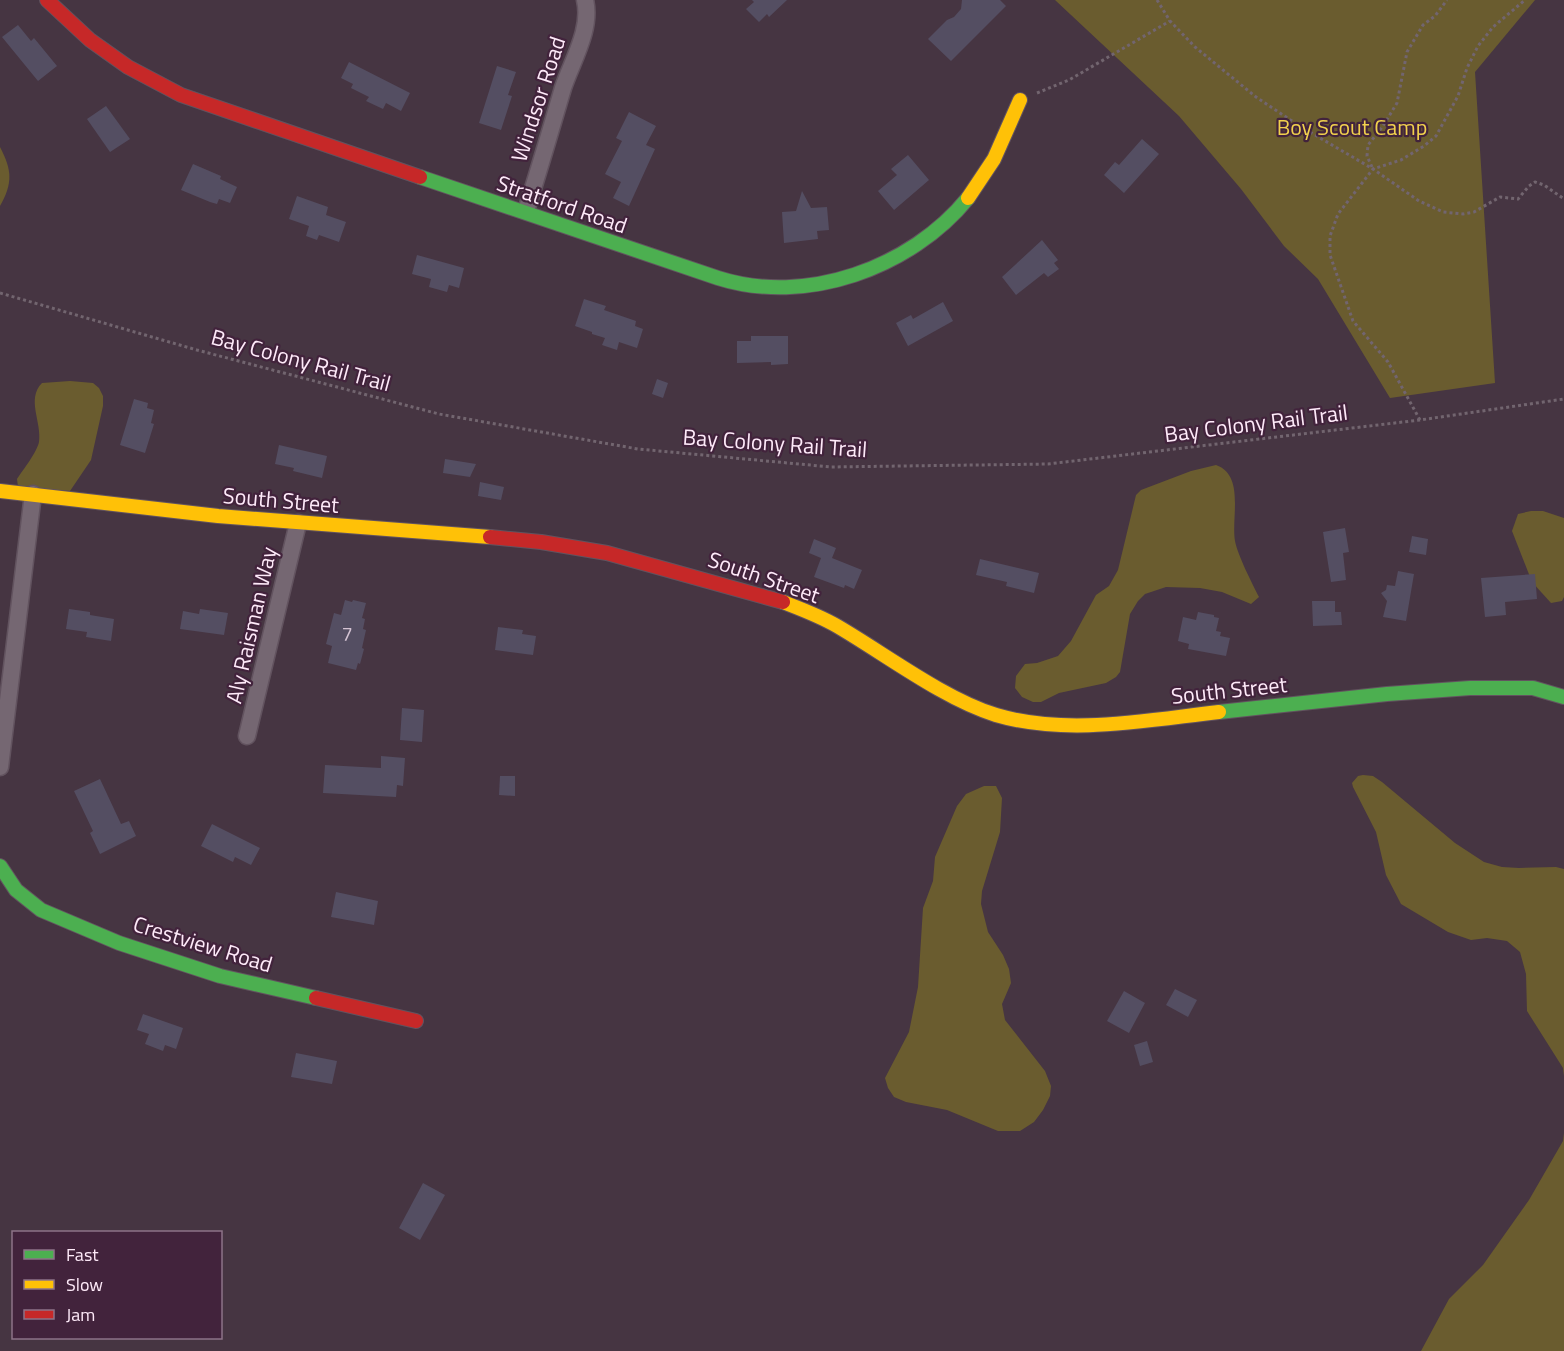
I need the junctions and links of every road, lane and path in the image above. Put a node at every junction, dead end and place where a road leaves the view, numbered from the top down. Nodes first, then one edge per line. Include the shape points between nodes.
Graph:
1 (47, 0) edge
2 (585, 0) edge
3 (1157, 0) edge
4 (1447, 0) edge
5 (1525, 0) edge
6 (1170, 21) junction
7 (1020, 100) joint
8 (1373, 169) junction
9 (1564, 199) edge
10 (526, 211) junction
11 (0, 293) edge
12 (1564, 399) edge
13 (1420, 420) junction
14 (0, 491) edge
15 (33, 494) junction
16 (298, 523) junction
17 (1564, 697) edge
18 (247, 736) dead end
19 (0, 767) edge
20 (0, 866) edge
21 (416, 1022) dead end

1 - 10 street, Stratford Road via 90,40 128,67 181,95
2 - 10 street, Windsor Road via 582,39 564,84
3 - 6 path
4 - 8 path via 1407,52 1397,104 1368,145 1367,156
5 - 8 path via 1493,27 1478,46 1458,96 1436,136 1401,160
6 - 7 path via 1069,80
6 - 8 path via 1256,97
7 - 10 street, Stratford Road via 990,166 956,215 932,237 900,257 856,276 813,284 738,284
8 - 9 path via 1419,201 1454,214 1468,214 1500,198 1518,199 1535,182
8 - 13 path via 1338,214 1329,248 1353,321 1385,357
11 - 13 path, Bay Colony Rail Trail via 439,414 638,449 831,467 1048,464
12 - 13 path, Bay Colony Rail Trail
14 - 15 street, South Street
15 - 16 street, South Street
15 - 19 street
16 - 17 street, South Street via 541,542 607,553 693,575 804,610 973,706 1034,723 1120,723 1470,688 1533,688
16 - 18 street, Aly Raisman Way
20 - 21 street, Crestview Road via 16,890 41,910 119,943 230,979

